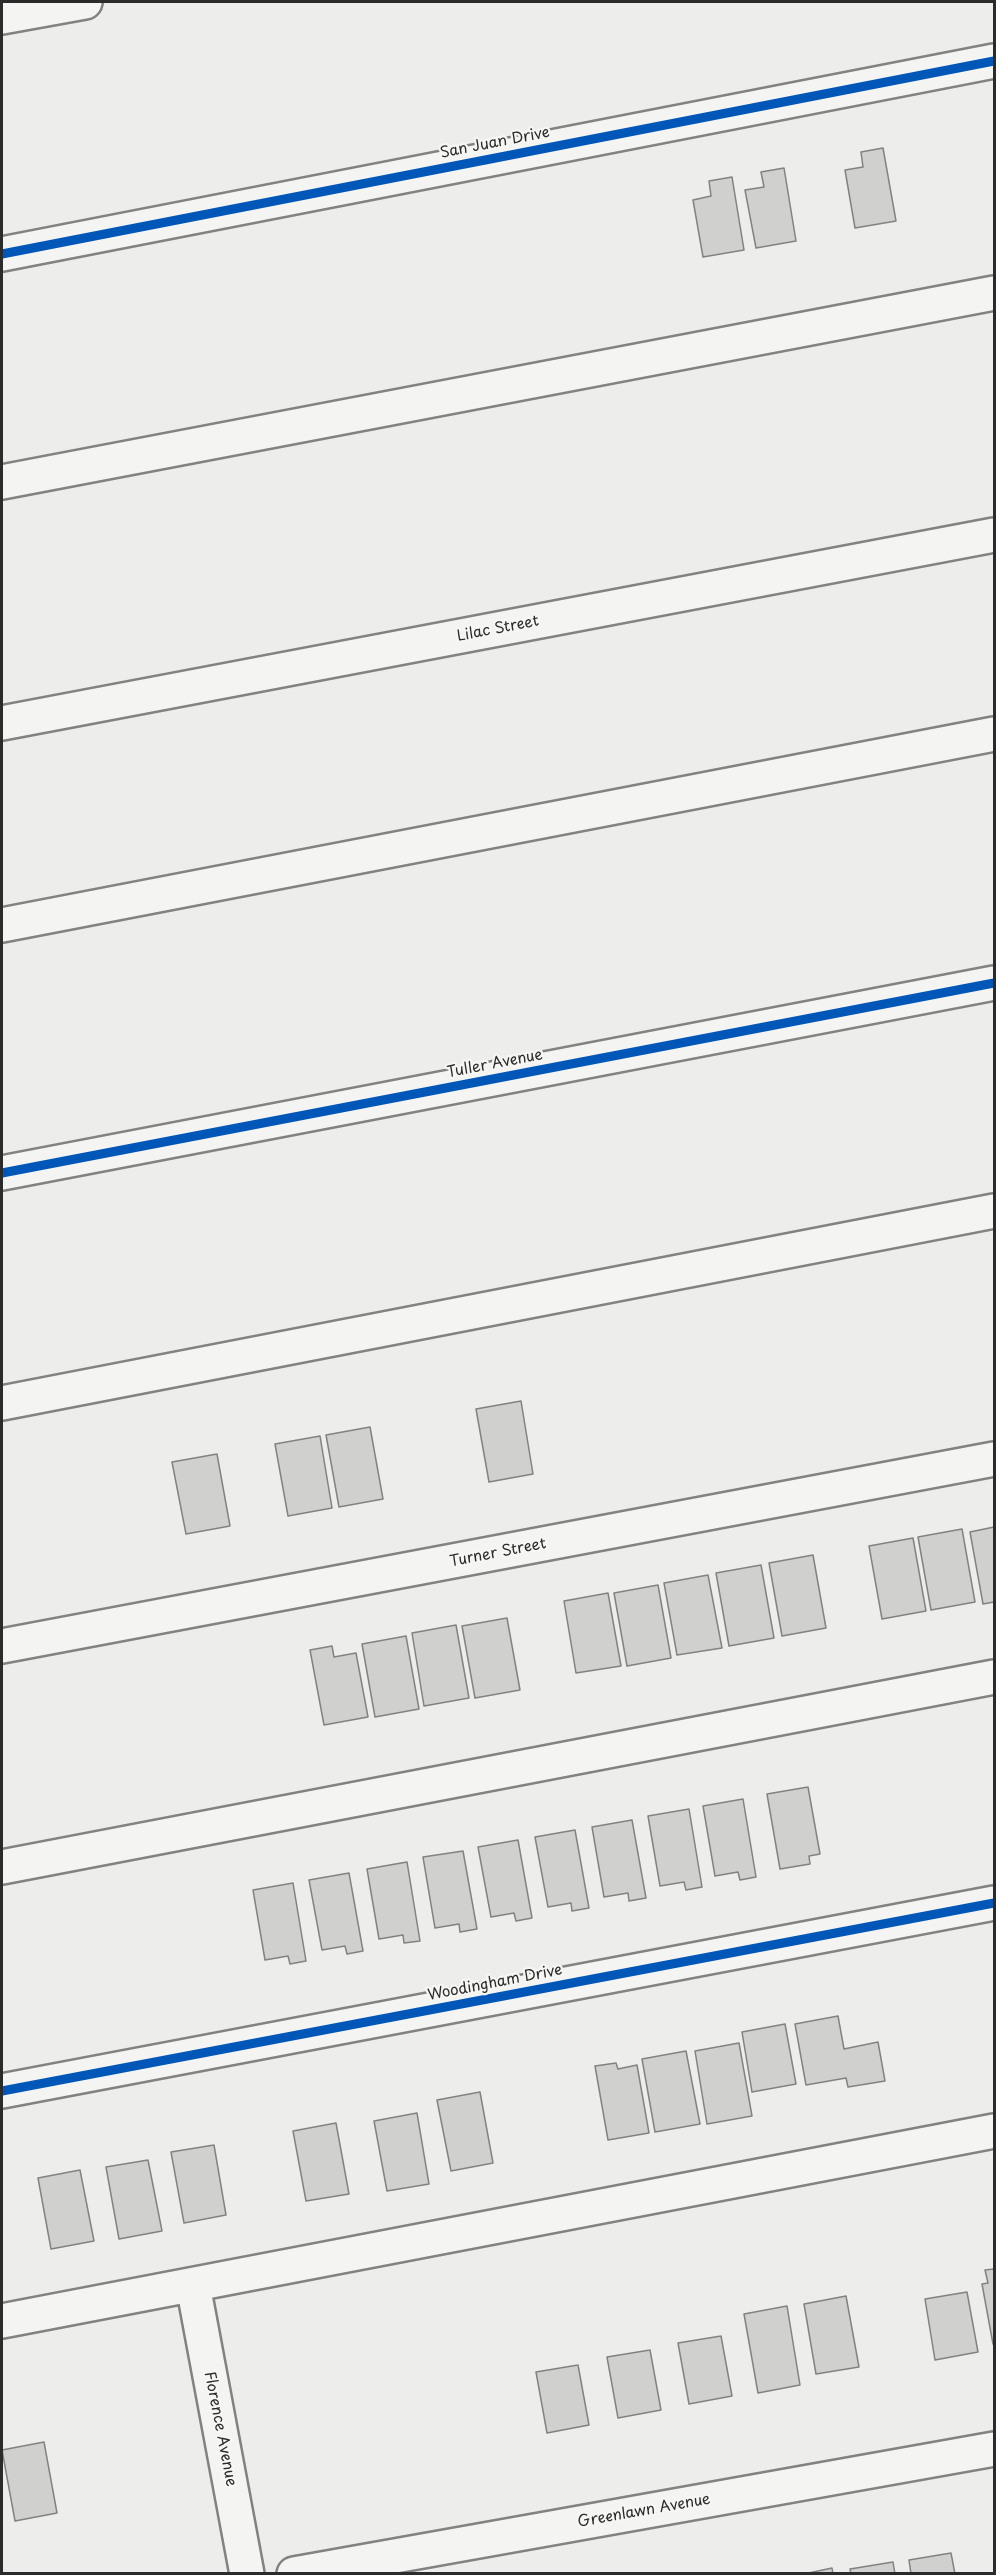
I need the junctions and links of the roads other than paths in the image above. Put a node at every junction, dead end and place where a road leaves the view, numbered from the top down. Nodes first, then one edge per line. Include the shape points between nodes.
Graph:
1 (84, 2) edge
2 (2, 16) edge
3 (994, 62) edge
4 (2, 254) edge
5 (994, 293) edge
6 (2, 482) edge
7 (994, 535) edge
8 (2, 723) edge
9 (994, 734) edge
10 (2, 925) edge
11 (994, 983) edge
12 (2, 1173) edge
13 (994, 1211) edge
14 (2, 1403) edge
15 (994, 1459) edge
16 (2, 1646) edge
17 (994, 1677) edge
18 (2, 1867) edge
19 (994, 1903) edge
20 (2, 2091) edge
21 (994, 2131) edge
22 (193, 2285) junction
23 (2, 2321) edge
24 (994, 2450) edge
25 (247, 2574) edge
26 (294, 2574) edge

1 - 2 street
3 - 4 street, San Juan Drive
5 - 6 street
7 - 8 street, Lilac Street
9 - 10 street
11 - 12 street, Tuller Avenue
13 - 14 street
15 - 16 street, Turner Street
17 - 18 street
19 - 20 street, Woodingham Drive
21 - 22 street
22 - 23 street
22 - 25 street, Florence Avenue
24 - 26 street, Greenlawn Avenue

